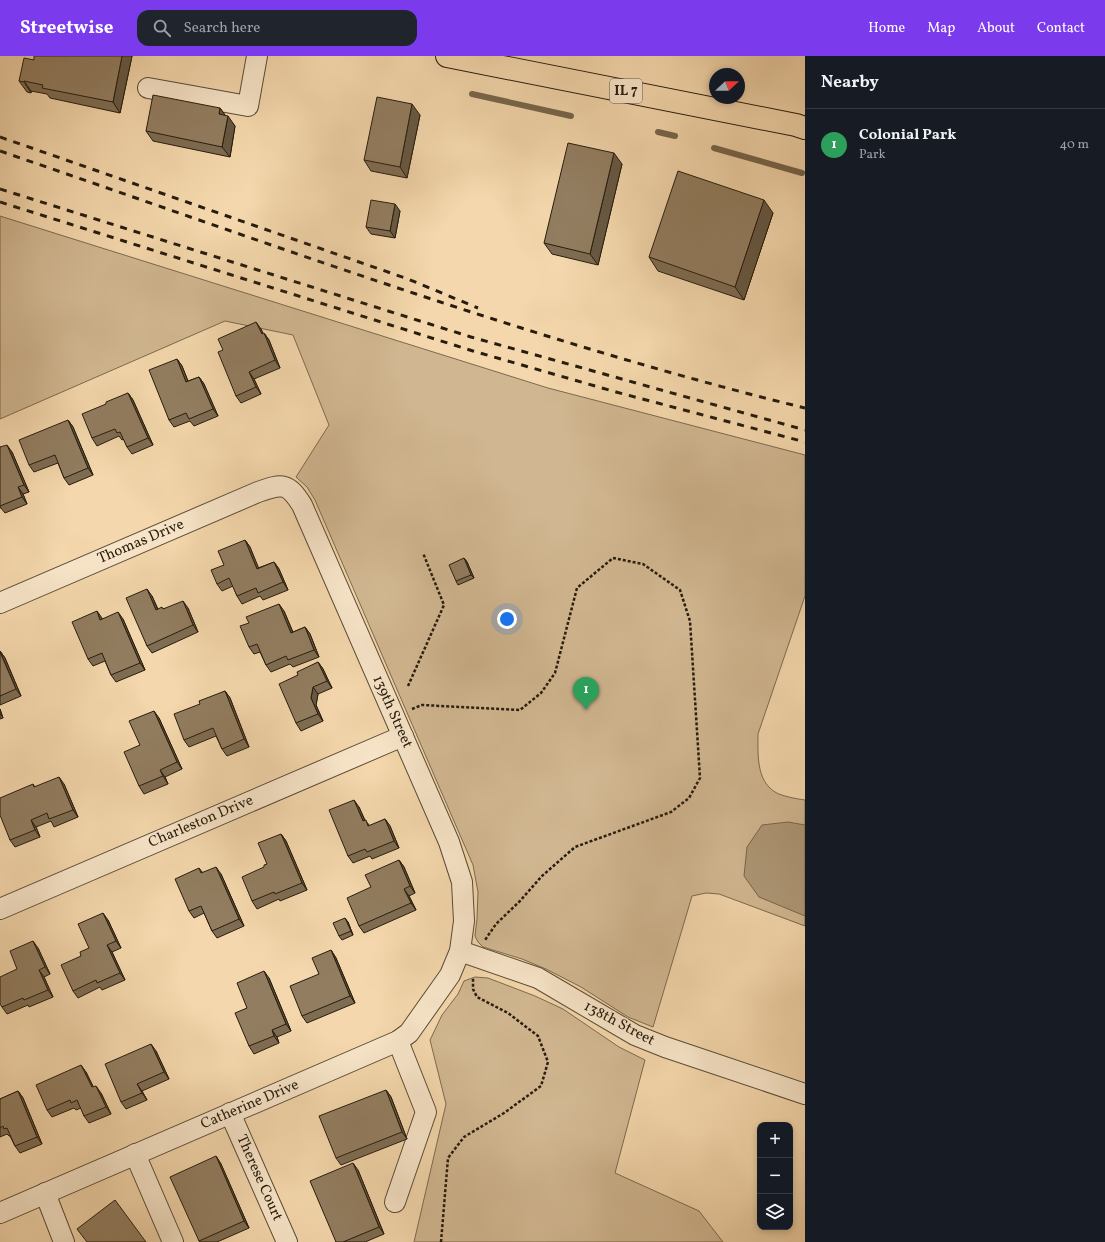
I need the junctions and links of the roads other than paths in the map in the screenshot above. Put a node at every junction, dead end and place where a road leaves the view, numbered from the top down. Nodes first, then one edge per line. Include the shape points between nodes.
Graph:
1 (257, 56) edge
2 (447, 56) edge
3 (148, 88) dead end
4 (805, 128) edge
5 (284, 486) joint
6 (0, 604) edge
7 (403, 736) junction
8 (0, 909) edge
9 (470, 954) junction
10 (398, 1041) junction
11 (805, 1094) edge
12 (230, 1114) junction
13 (135, 1154) junction
14 (45, 1193) junction
15 (395, 1202) dead end
16 (0, 1213) edge
17 (64, 1242) edge
18 (173, 1242) edge
19 (287, 1242) edge

1 - 3 street via 248,106
2 - 4 main road, IL 7
5 - 6 street, Thomas Drive via 258,492
5 - 7 street, 139th Street via 293,491 302,505
7 - 8 street, Charleston Drive
7 - 9 street, 139th Street via 449,842 462,882 464,921
9 - 10 street, Catherine Drive via 450,975 409,1032
9 - 11 street, 138th Street via 538,978 635,1035 665,1048
10 - 12 street, Catherine Drive
10 - 15 street via 426,1112
12 - 13 street, Catherine Drive
12 - 19 street, Therese Court
13 - 14 street, Catherine Drive
13 - 18 street
14 - 16 street, Catherine Drive
14 - 17 street

